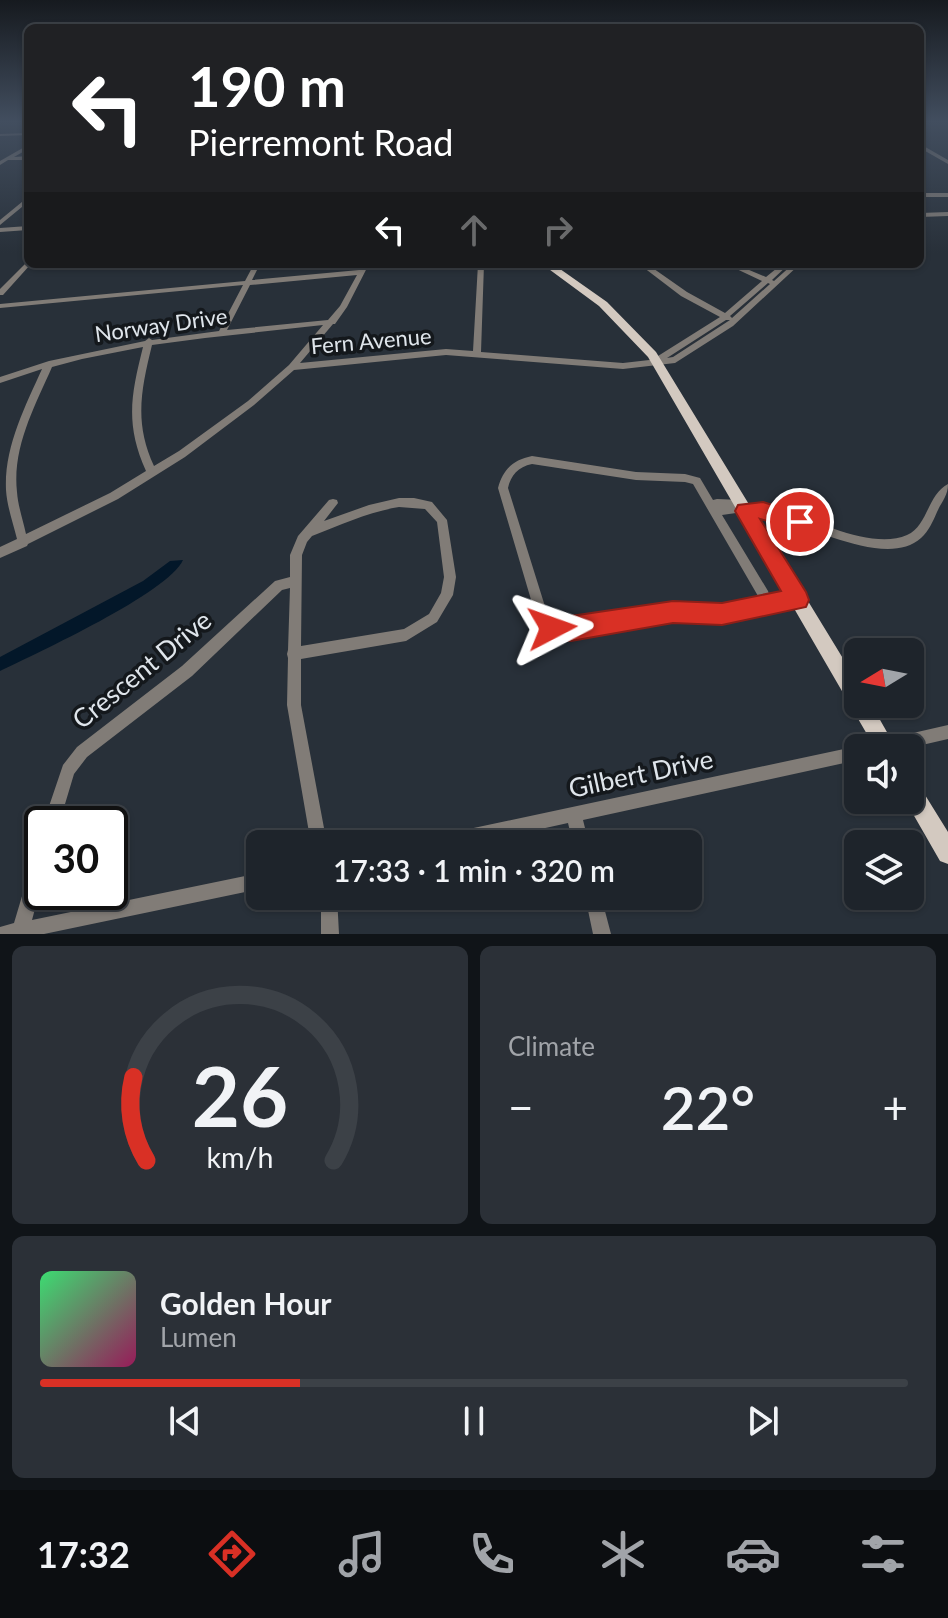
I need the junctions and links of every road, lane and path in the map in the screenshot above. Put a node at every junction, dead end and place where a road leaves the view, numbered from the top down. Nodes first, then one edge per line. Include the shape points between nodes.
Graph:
1 (924, 195) edge
2 (948, 195) edge
3 (24, 202) edge
4 (924, 209) edge
5 (948, 211) edge
6 (924, 214) edge
7 (0, 223) edge
8 (24, 228) edge
9 (0, 230) edge
10 (24, 268) edge
11 (255, 268) edge
12 (364, 268) edge
13 (481, 268) edge
14 (544, 268) edge
15 (552, 268) edge
16 (648, 268) edge
17 (738, 268) edge
18 (783, 268) edge
19 (791, 268) edge
20 (566, 280) junction
21 (771, 282) junction
22 (247, 283) junction
23 (0, 293) edge
24 (0, 306) edge
25 (730, 318) junction
26 (332, 322) junction
27 (222, 333) junction
28 (149, 341) junction
29 (477, 353) junction
30 (652, 362) junction
31 (49, 364) junction
32 (292, 367) junction
33 (0, 380) edge
34 (152, 473) junction
35 (948, 488) edge
36 (333, 503) dead end
37 (740, 506) junction
38 (714, 508) junction
39 (312, 531) junction
40 (23, 543) junction
41 (0, 553) edge
42 (296, 581) junction
43 (798, 600) junction
44 (765, 603) junction
45 (293, 654) junction
46 (844, 678) edge
47 (948, 732) edge
48 (924, 738) edge
49 (844, 756) edge
50 (57, 806) edge
51 (924, 813) edge
52 (574, 815) junction
53 (316, 830) edge
54 (503, 830) edge
55 (578, 830) edge
56 (948, 853) edge
57 (246, 884) edge
58 (24, 902) edge
59 (329, 910) edge
60 (596, 910) edge
61 (12, 932) edge
62 (330, 934) edge
63 (602, 934) edge

1 - 2 street
3 - 7 street
4 - 5 street
5 - 6 street
8 - 9 street
10 - 23 street
11 - 22 street
12 - 22 street
12 - 26 street
13 - 29 street
14 - 20 main road
15 - 20 main road
16 - 25 street
17 - 21 street
18 - 21 street, Fern Avenue
19 - 21 street, Fern Avenue
20 - 30 main road
21 - 25 street, Fern Avenue
22 - 24 street
22 - 27 street
25 - 30 street, Fern Avenue via 679,359
26 - 27 street, Norway Drive
26 - 32 street
27 - 28 street, Norway Drive
28 - 31 street, Norway Drive
28 - 34 street via 134,412 140,451
29 - 30 street, Fern Avenue via 623,366
29 - 32 street, Fern Avenue
30 - 37 main road
31 - 33 street, Norway Drive
31 - 40 street via 11,471
32 - 34 street, Fern Avenue via 214,432
34 - 40 street, Fern Avenue
35 - 37 street via 938,496 920,532 894,543 852,538
36 - 39 street
37 - 38 street via 729,502
37 - 43 main road
38 - 44 street
38 - 44 street via 702,486 690,478 641,477 537,461 517,465 506,475 503,488 543,620 552,628 673,612 722,614
39 - 42 street via 298,545
39 - 45 street via 377,509 428,505 442,520 450,583 437,613 415,631
40 - 41 street, Fern Avenue
42 - 45 street
42 - 50 street, Crescent Drive via 279,585 187,671 82,752 68,770
43 - 44 street
43 - 46 main road
45 - 53 street via 297,732
47 - 48 street
49 - 52 street, Gilbert Drive
51 - 56 main road
52 - 54 street, Gilbert Drive
52 - 55 street
57 - 61 street
58 - 61 street
59 - 62 street
60 - 63 street

